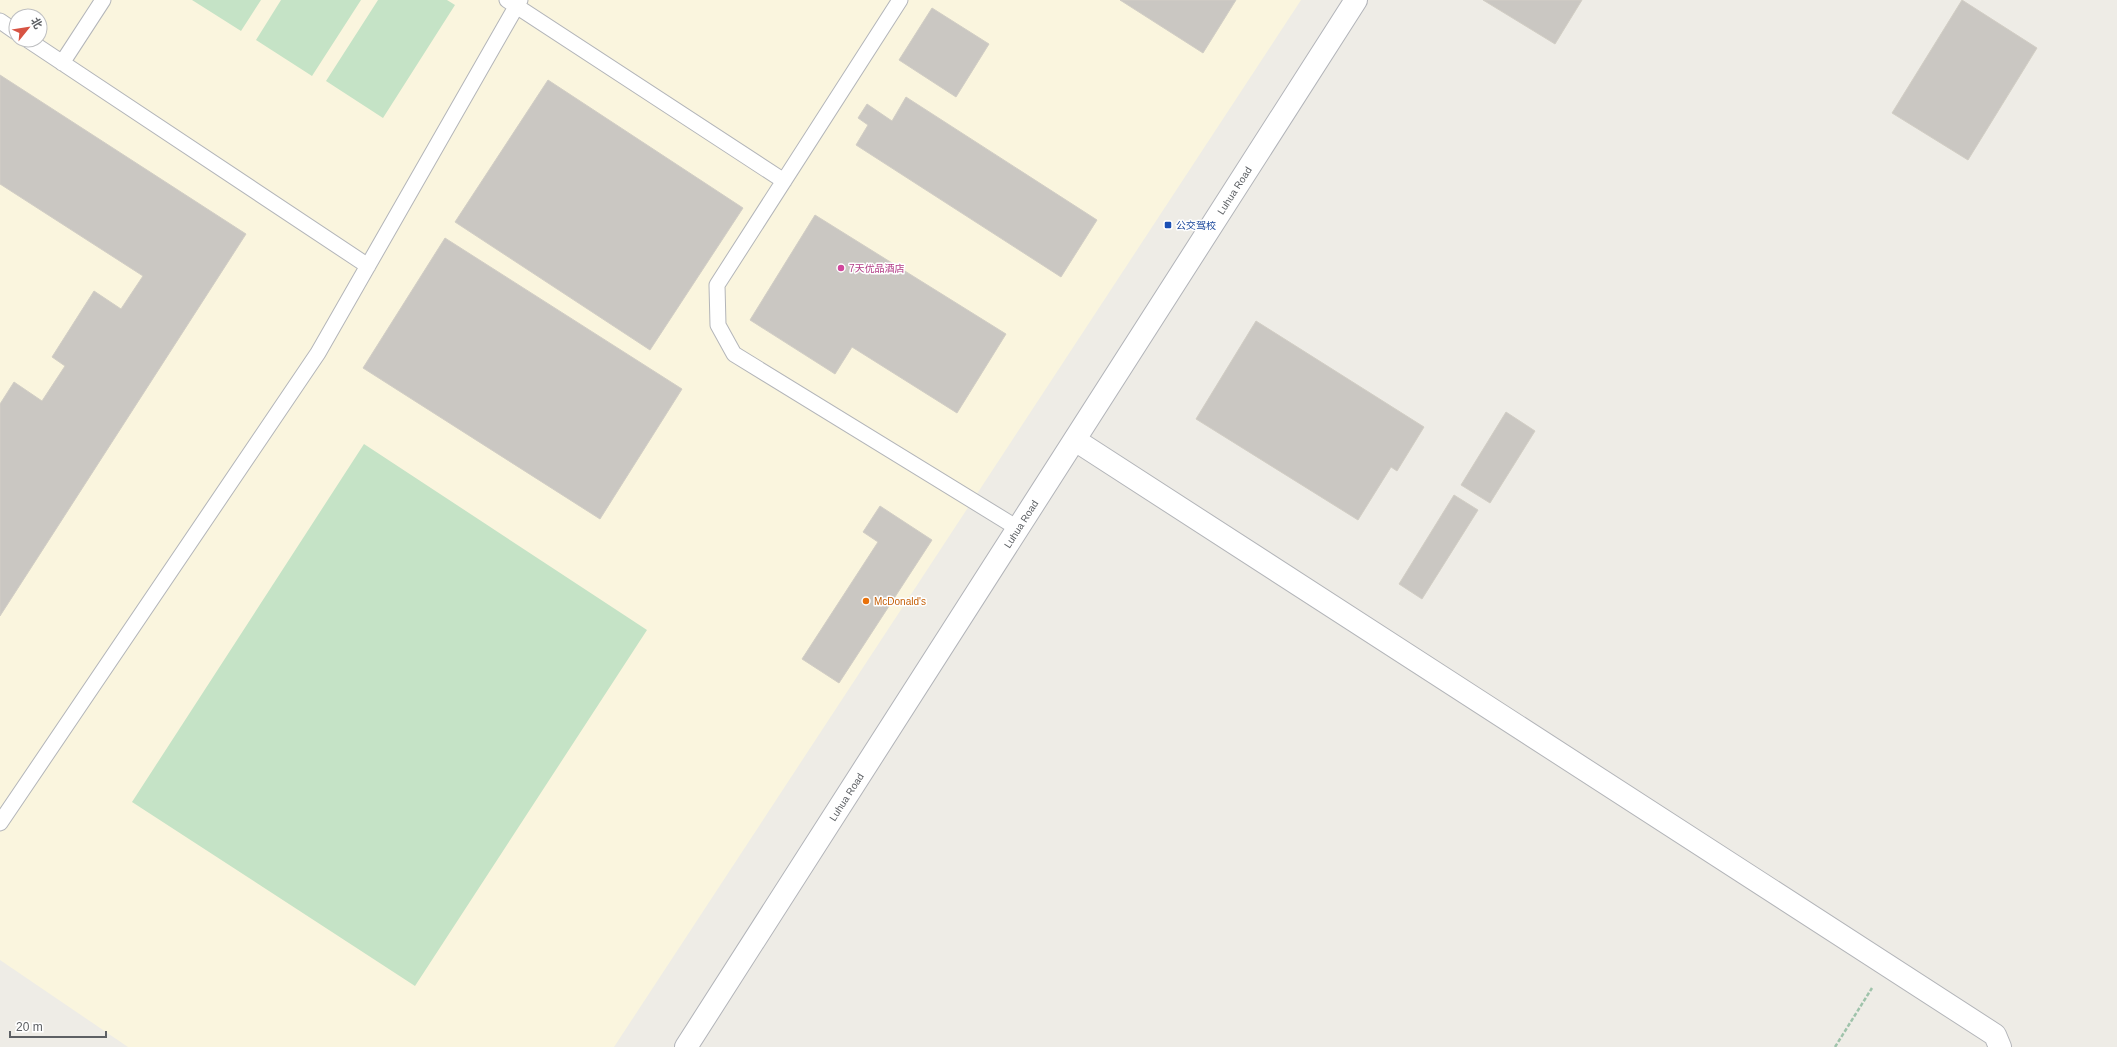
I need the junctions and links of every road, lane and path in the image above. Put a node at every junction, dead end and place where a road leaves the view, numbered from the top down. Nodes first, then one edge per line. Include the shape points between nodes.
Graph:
1 (103, 0) edge
2 (900, 0) edge
3 (1356, 0) edge
4 (514, 2) edge
5 (40, 48) edge
6 (62, 63) junction
7 (784, 181) junction
8 (368, 266) junction
9 (1075, 440) junction
10 (1019, 529) junction
11 (0, 823) edge
12 (1887, 964) junction
13 (686, 1047) edge
14 (1835, 1047) edge
15 (2000, 1047) edge

1 - 6 lane
2 - 7 lane
3 - 9 street, Luhua Road
4 - 7 lane
4 - 8 lane
5 - 6 lane
6 - 8 lane
7 - 10 lane via 717,286 718,325 734,354
8 - 11 lane via 318,353
9 - 10 street, Luhua Road
9 - 12 street
10 - 13 street, Luhua Road
12 - 14 path
12 - 15 street via 1995,1035

